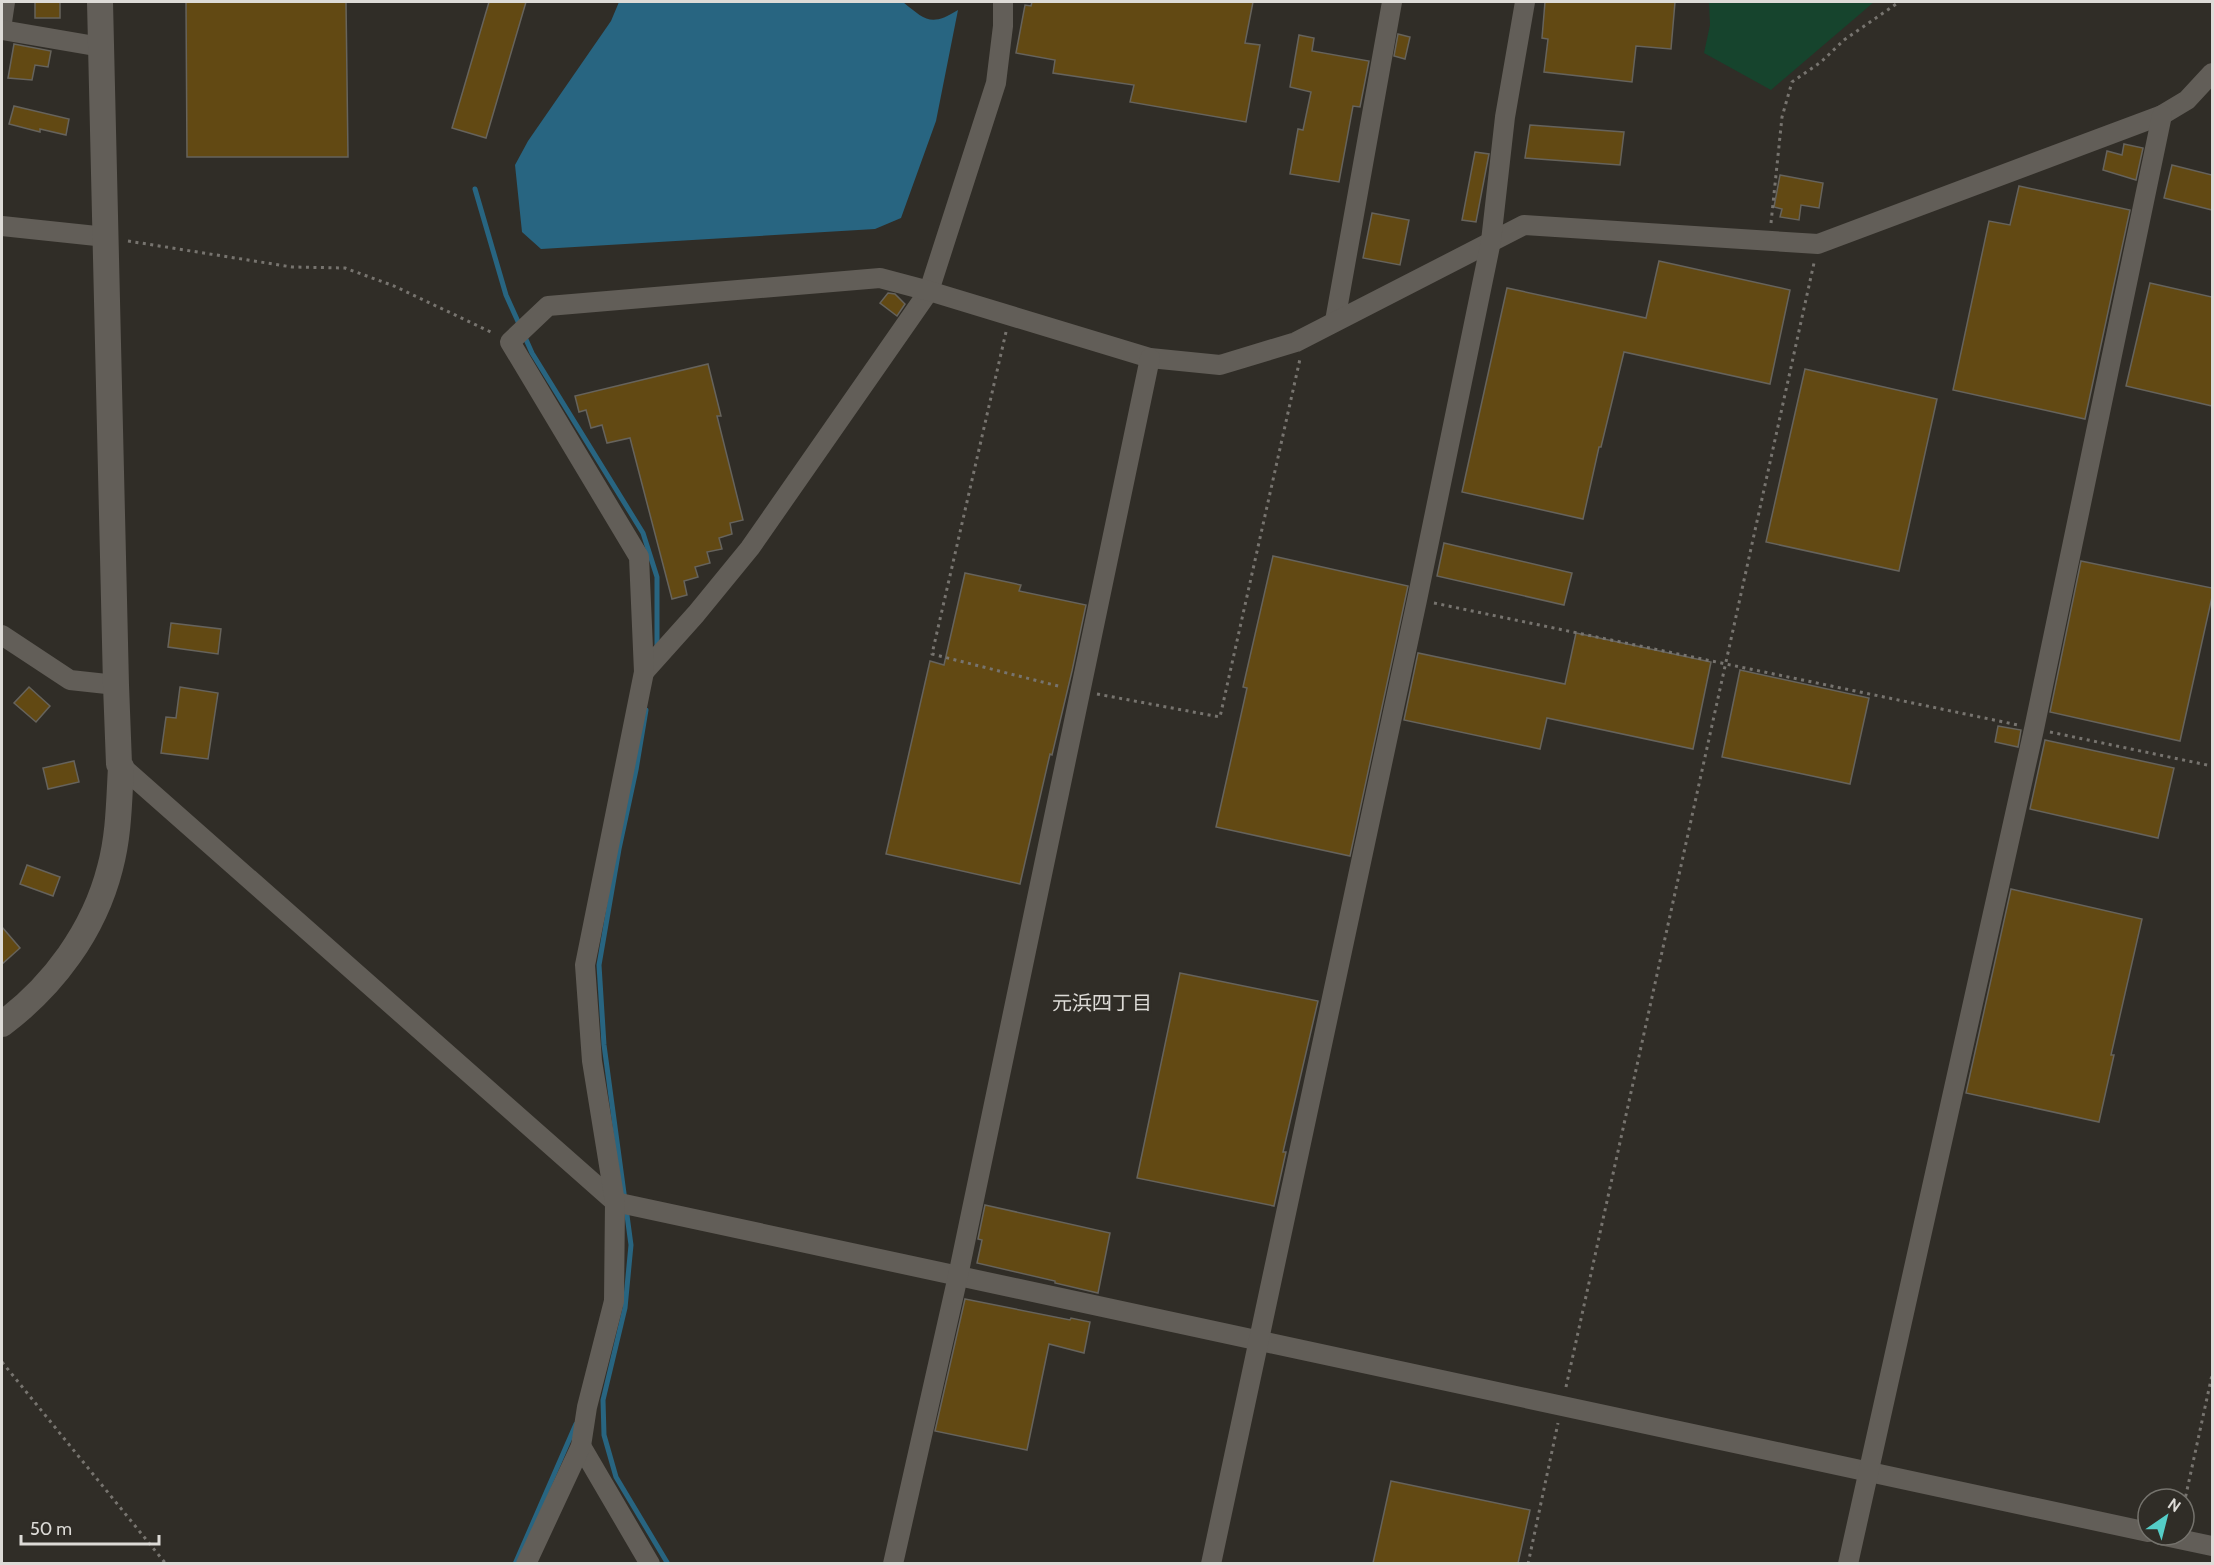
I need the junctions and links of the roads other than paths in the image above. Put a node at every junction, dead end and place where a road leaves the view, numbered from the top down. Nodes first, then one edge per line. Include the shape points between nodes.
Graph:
1 (5, 2) edge
2 (100, 2) edge
3 (1003, 2) edge
4 (1392, 2) edge
5 (1525, 2) edge
6 (2, 22) edge
7 (2, 30) edge
8 (101, 47) junction
9 (2212, 73) edge
10 (2162, 115) junction
11 (2, 226) edge
12 (106, 237) junction
13 (1491, 241) junction
14 (929, 291) junction
15 (1335, 321) junction
16 (1150, 358) junction
17 (2, 635) edge
18 (644, 672) junction
19 (116, 686) junction
20 (119, 764) junction
21 (2, 1024) edge
22 (623, 1204) junction
23 (958, 1276) junction
24 (1259, 1341) junction
25 (581, 1446) junction
26 (1868, 1472) junction
27 (2136, 1529) edge
28 (2196, 1543) edge
29 (2212, 1546) edge
30 (526, 1563) edge
31 (651, 1563) edge
32 (893, 1563) edge
33 (1211, 1563) edge
34 (1848, 1563) edge

1 - 6 street
2 - 8 street
3 - 14 street via 996,83
4 - 15 street
5 - 13 street via 1505,117
7 - 8 street
8 - 12 street
9 - 10 street via 2187,100
10 - 13 street via 1818,243 1524,225
10 - 26 street via 2034,729
11 - 12 street
12 - 19 street
13 - 15 street
13 - 24 street
14 - 16 street
14 - 18 street via 750,548
14 - 18 street via 880,278 548,306 510,342 639,557
15 - 16 street via 1296,342 1220,365
16 - 23 street
17 - 19 street via 70,680
18 - 22 street via 585,965 592,1061
19 - 20 street
20 - 21 street via 118,823 110,868 99,899 80,939 54,976 26,1006
20 - 22 street
22 - 23 street
22 - 25 street via 614,1301
23 - 24 street
23 - 32 street
24 - 26 street
24 - 33 street
25 - 30 street
25 - 31 street
26 - 27 street
26 - 34 street
28 - 29 street

